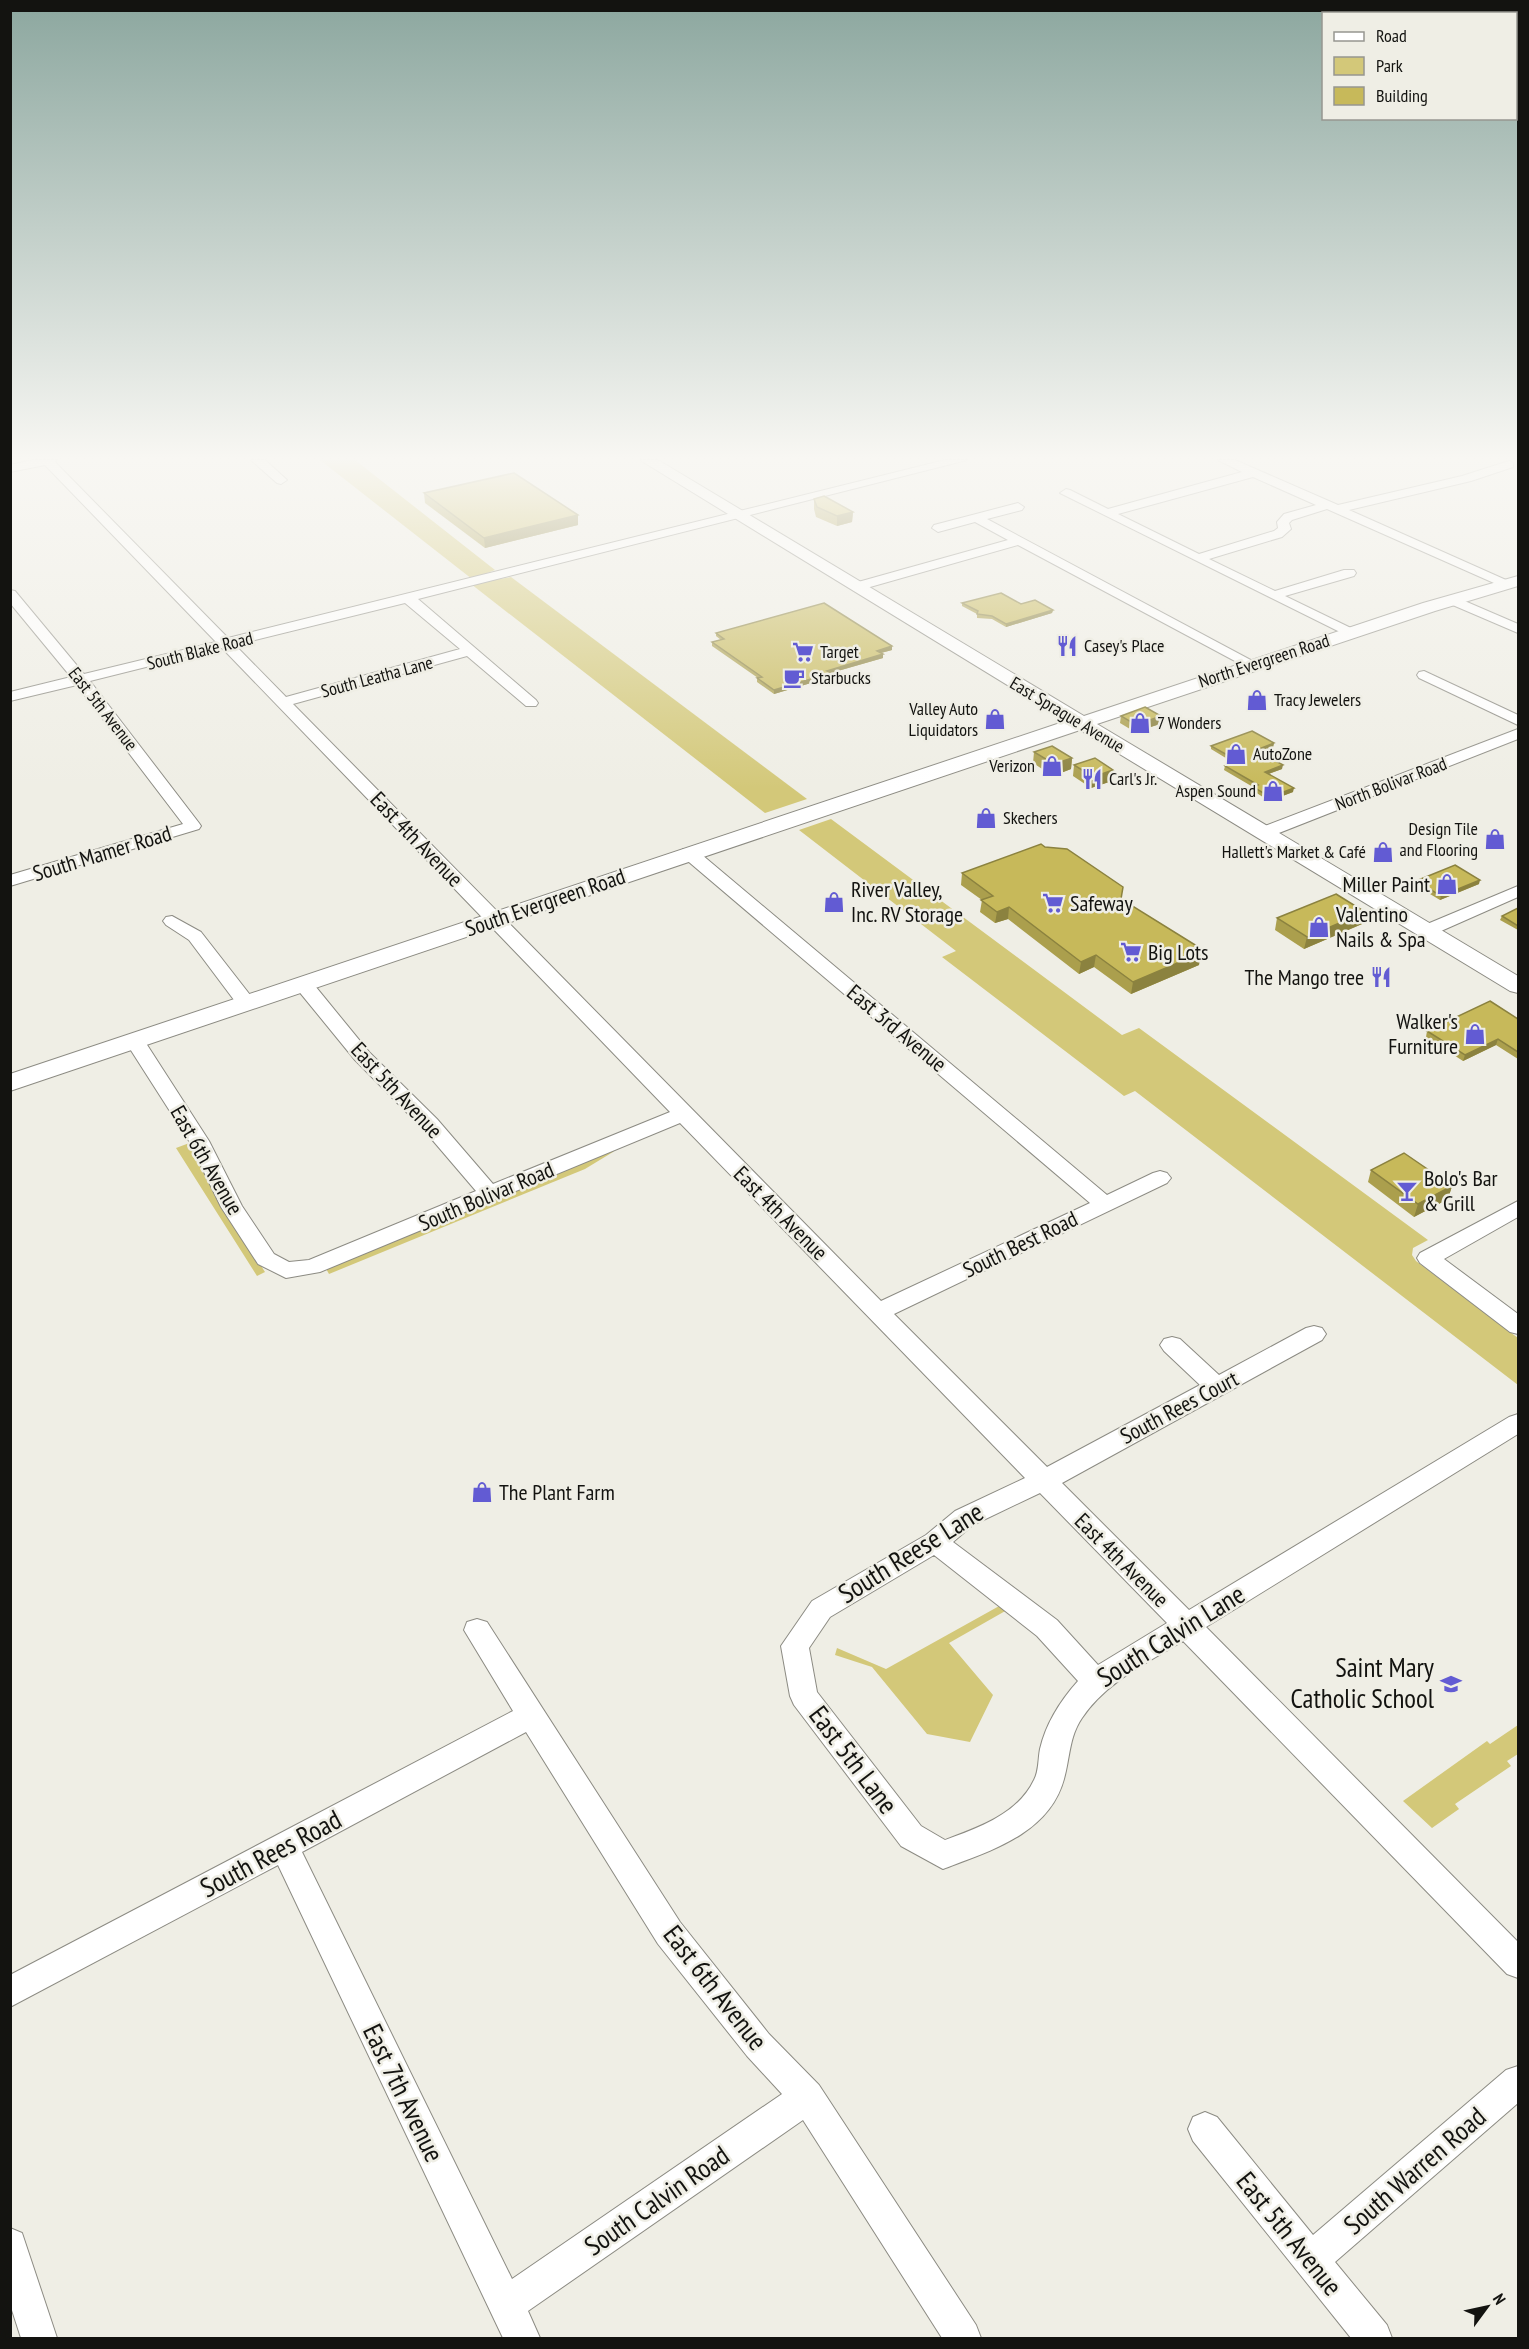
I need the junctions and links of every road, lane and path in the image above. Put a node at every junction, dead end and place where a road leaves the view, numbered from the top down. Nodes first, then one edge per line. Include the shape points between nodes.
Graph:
1 (154, 570) edge
2 (526, 570) edge
3 (827, 570) edge
4 (918, 570) edge
5 (1073, 570) edge
6 (1221, 570) edge
7 (1483, 570) edge
8 (1349, 573) dead end
9 (1513, 582) edge
10 (856, 587) junction
11 (10, 594) edge
12 (1274, 596) junction
13 (410, 599) junction
14 (1453, 600) junction
15 (1518, 629) edge
16 (1350, 633) junction
17 (227, 645) junction
18 (470, 651) junction
19 (1253, 665) junction
20 (1424, 675) dead end
21 (81, 680) junction
22 (10, 697) edge
23 (284, 702) junction
24 (531, 703) dead end
25 (1518, 721) edge
26 (1080, 723) junction
27 (1518, 734) edge
28 (193, 826) joint
29 (1263, 833) junction
30 (689, 853) junction
31 (10, 861) edge
32 (16, 879) edge
33 (1518, 891) edge
34 (495, 919) junction
35 (172, 921) dead end
36 (1426, 931) junction
37 (304, 985) junction
38 (1518, 986) edge
39 (247, 1004) junction
40 (135, 1041) junction
41 (10, 1083) edge
42 (683, 1114) junction
43 (1160, 1178) dead end
44 (491, 1195) junction
45 (1105, 1204) junction
46 (1518, 1208) edge
47 (286, 1270) joint
48 (879, 1311) junction
49 (1518, 1326) edge
50 (1314, 1334) dead end
51 (1172, 1345) dead end
52 (1217, 1387) junction
53 (1518, 1424) edge
54 (1043, 1481) junction
55 (935, 1542) junction
56 (1187, 1625) junction
57 (477, 1630) dead end
58 (795, 1646) joint
59 (1095, 1681) junction
60 (531, 1715) junction
61 (284, 1847) junction
62 (943, 1855) joint
63 (1518, 1963) edge
64 (10, 1992) edge
65 (1518, 2082) edge
66 (807, 2097) junction
67 (1205, 2128) dead end
68 (10, 2245) edge
69 (1311, 2260) junction
70 (506, 2306) junction
71 (39, 2338) edge
72 (522, 2338) edge
73 (963, 2338) edge
74 (1374, 2338) edge

1 - 17 street, East 4th Avenue
2 - 13 street, South Blake Road
3 - 10 main road, East Sprague Avenue
4 - 10 street
5 - 19 street
6 - 12 street
7 - 9 street
8 - 12 street
9 - 14 main road, North Evergreen Road
10 - 26 main road, East Sprague Avenue
11 - 21 street, East 5th Avenue
12 - 16 street
13 - 17 street, South Blake Road
13 - 18 street
14 - 15 street
14 - 16 main road, North Evergreen Road
16 - 19 main road, North Evergreen Road
17 - 21 street, South Blake Road
17 - 23 street, East 4th Avenue
18 - 23 street, South Leatha Lane
18 - 24 street
19 - 26 main road, North Evergreen Road
20 - 25 street
21 - 22 street, South Blake Road
21 - 28 street, East 5th Avenue
23 - 34 street, East 4th Avenue
26 - 29 main road, East Sprague Avenue
26 - 30 main road, South Evergreen Road
27 - 29 street, North Bolivar Road
28 - 32 street, South Mamer Road
29 - 36 main road, East Sprague Avenue
30 - 34 main road, South Evergreen Road
30 - 45 street, East 3rd Avenue
31 - 32 street
33 - 36 street
34 - 37 main road, South Evergreen Road
34 - 42 street, East 4th Avenue
35 - 39 street via 195,936
36 - 38 main road, East Sprague Avenue
37 - 39 main road, South Evergreen Road
37 - 44 street, East 5th Avenue via 362,1056 430,1124
39 - 40 main road, South Evergreen Road
40 - 41 main road, South Evergreen Road
40 - 47 street, East 6th Avenue via 199,1141 232,1207 266,1259
42 - 44 street, South Bolivar Road
42 - 48 street, East 4th Avenue
43 - 45 street, South Best Road
44 - 47 street, South Bolivar Road via 312,1267
45 - 48 street, South Best Road
46 - 49 street via 1428,1258
48 - 54 street, East 4th Avenue
50 - 52 street, South Rees Court
51 - 52 street
52 - 54 street, South Rees Court
53 - 56 street, South Calvin Lane
54 - 55 street, South Reese Lane via 964,1518
54 - 56 street, East 4th Avenue
55 - 58 street, South Reese Lane via 821,1609
55 - 59 street via 1047,1628
56 - 59 street, South Calvin Lane
56 - 63 street, East 4th Avenue
57 - 60 street, East 6th Avenue
58 - 62 street, East 5th Lane via 804,1696 911,1836
59 - 62 street, South Calvin Lane via 1068,1711 1048,1783 1025,1817 997,1835
60 - 61 street, South Rees Road
60 - 66 street, East 6th Avenue via 669,1933 758,2045
61 - 64 street, South Rees Road
61 - 70 street, East 7th Avenue
65 - 69 street, South Warren Road
66 - 70 street, South Calvin Road
66 - 73 street, East 6th Avenue
67 - 69 street, East 5th Avenue
68 - 71 street
69 - 74 street, East 5th Avenue
70 - 72 street, East 7th Avenue

